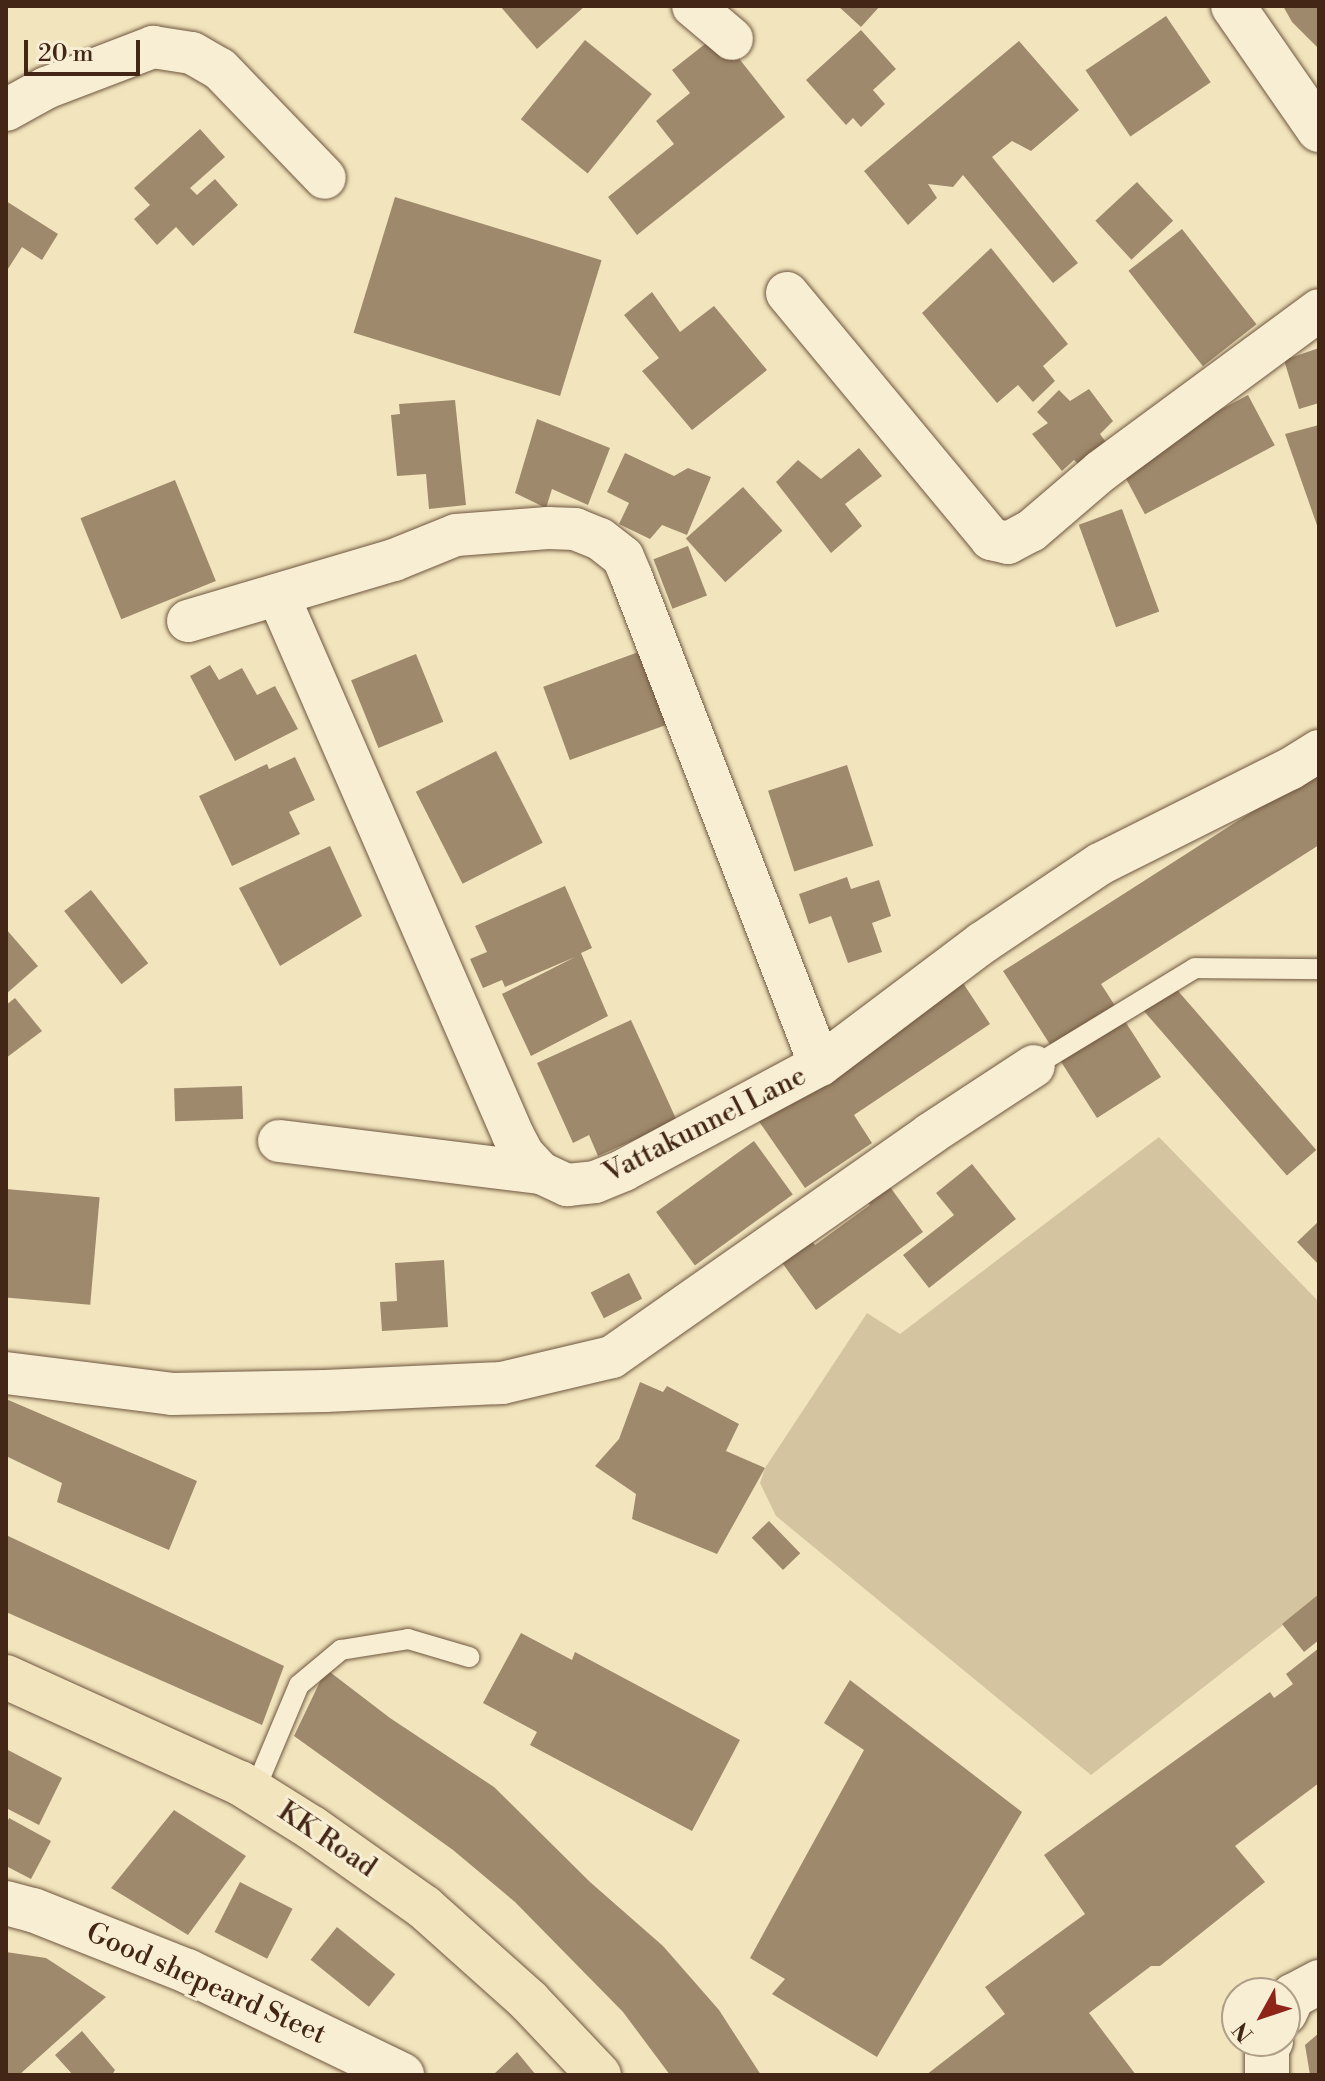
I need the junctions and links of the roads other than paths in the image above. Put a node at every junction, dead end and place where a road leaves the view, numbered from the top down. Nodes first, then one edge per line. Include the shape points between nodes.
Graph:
1 (693, 6) edge
2 (1233, 6) edge
3 (732, 39) dead end
4 (6, 110) edge
5 (1319, 130) edge
6 (325, 178) dead end
7 (787, 293) dead end
8 (1319, 310) edge
9 (278, 595) junction
10 (188, 621) dead end
11 (1319, 751) edge
12 (1319, 969) edge
13 (820, 1065) junction
14 (1034, 1066) joint
15 (279, 1141) dead end
16 (541, 1173) junction
17 (6, 1373) edge
18 (469, 1657) dead end
19 (6, 1677) edge
20 (254, 1792) junction
21 (6, 1903) edge
22 (1319, 1982) edge
23 (1301, 1992) edge
24 (402, 2075) edge
25 (599, 2075) edge

1 - 3 street
2 - 5 main road
4 - 6 street via 46,88 153,47 192,53 220,69
7 - 8 street via 991,539 1008,543 1031,531 1101,471
9 - 10 street
9 - 13 street via 456,535 575,529 623,557
9 - 16 street via 513,1135
11 - 13 street, Vattakunnel Lane via 1100,864 982,943
12 - 14 lane via 1195,968
13 - 16 street, Vattakunnel Lane via 595,1182 567,1185
14 - 17 street via 612,1357 502,1383 325,1391 172,1394
15 - 16 street, Vattakunnel Lane
18 - 20 lane via 408,1639 341,1650 299,1685
19 - 20 main road, KK Road
20 - 25 main road, KK Road via 424,1907 529,2001
21 - 24 main road, Good shepeard Steet via 187,1971
22 - 23 main road

